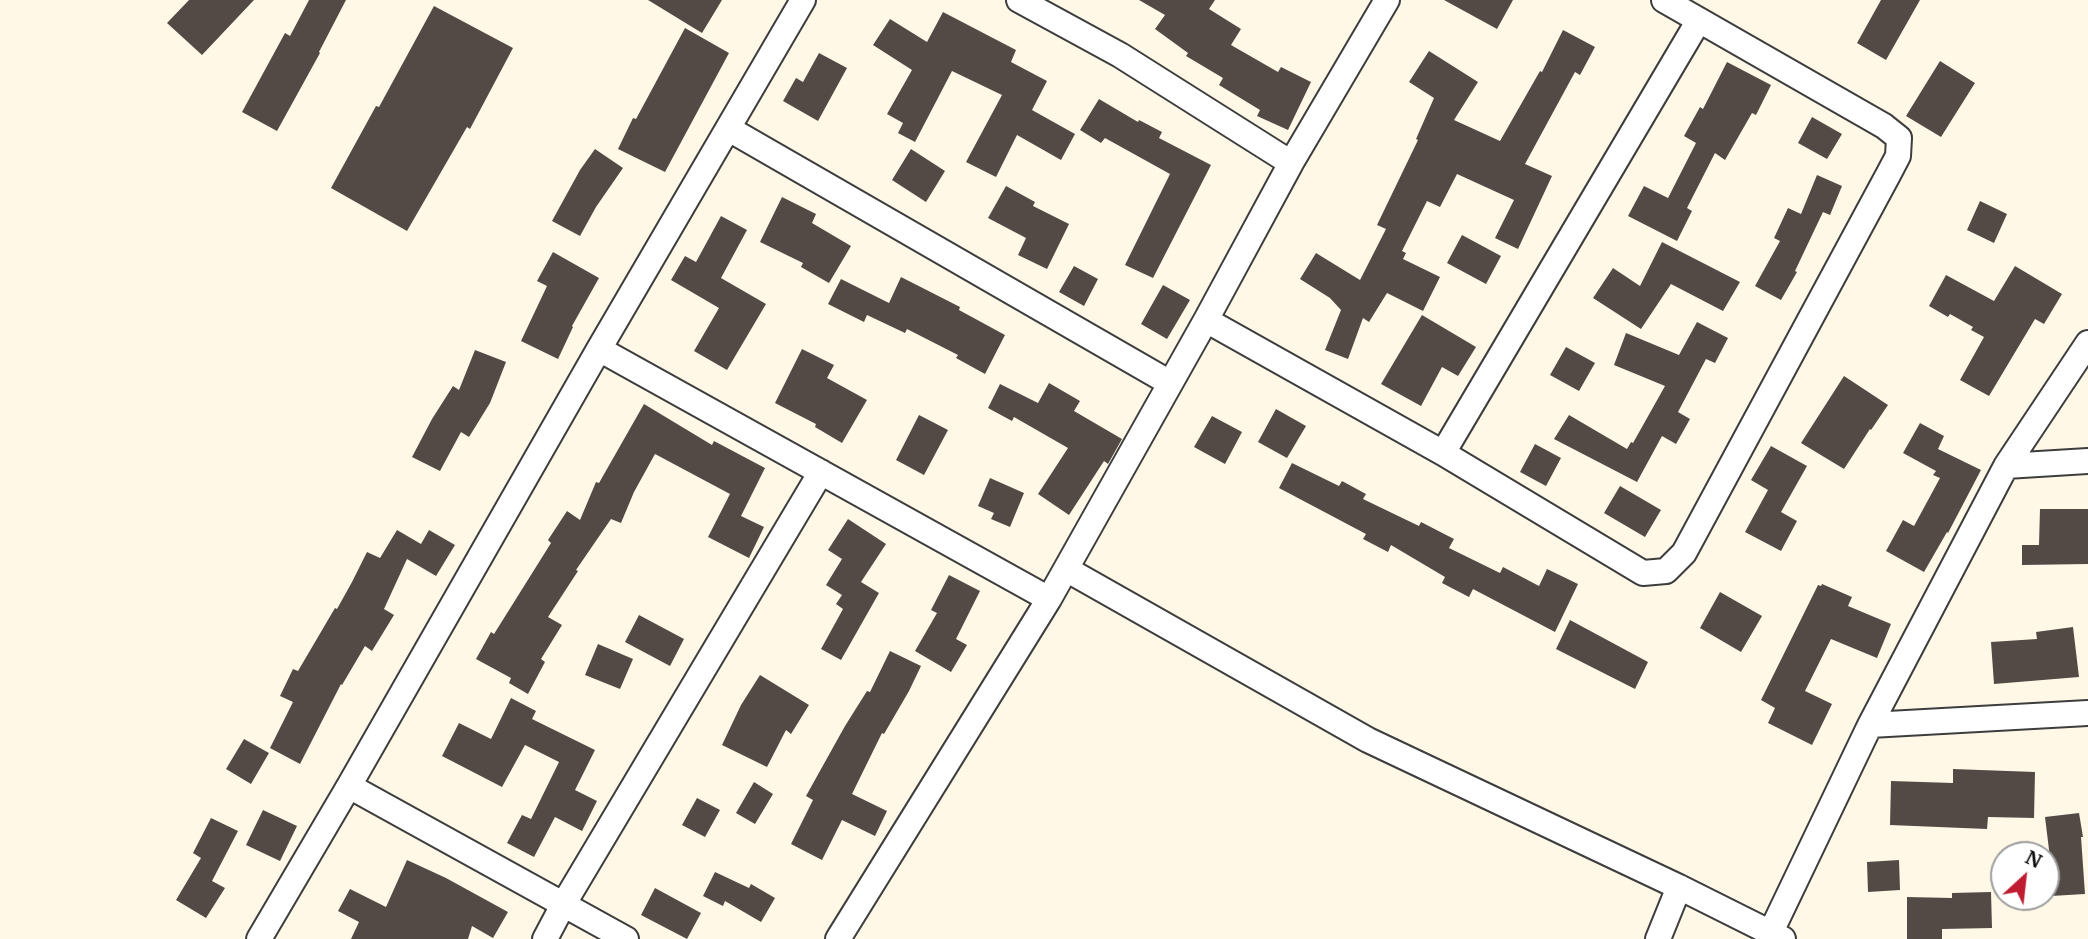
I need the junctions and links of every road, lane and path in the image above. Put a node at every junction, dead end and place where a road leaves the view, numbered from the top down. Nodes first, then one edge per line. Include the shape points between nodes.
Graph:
1 (803, 0) edge
2 (1019, 0) edge
3 (1387, 0) edge
4 (1664, 0) edge
5 (1699, 20) junction
6 (729, 129) junction
7 (1291, 163) junction
8 (1206, 320) junction
9 (2088, 343) edge
10 (600, 349) junction
11 (1170, 383) junction
12 (1443, 453) junction
13 (2088, 461) edge
14 (2006, 466) junction
15 (821, 472) junction
16 (1066, 569) junction
17 (1049, 599) junction
18 (2088, 713) edge
19 (1870, 725) junction
20 (349, 786) junction
21 (1679, 887) junction
22 (563, 905) junction
23 (1776, 936) edge
24 (259, 939) edge
25 (545, 939) edge
26 (626, 939) edge
27 (838, 939) edge
28 (1658, 939) edge

1 - 6 street
2 - 7 street via 1120,55
3 - 7 street
4 - 5 street
5 - 12 street
5 - 12 street via 1899,138 1898,156 1684,553 1666,571 1643,573
6 - 10 street
6 - 11 street
7 - 8 street
8 - 11 street
8 - 12 street
9 - 14 street
10 - 15 street
10 - 20 street
11 - 16 street
13 - 14 street
14 - 19 street
15 - 17 street
15 - 22 street
16 - 17 street
16 - 21 street via 1368,740
17 - 27 street
18 - 19 street
19 - 23 street
20 - 22 street
20 - 24 street
21 - 23 street
21 - 28 street
22 - 25 street
22 - 26 street

